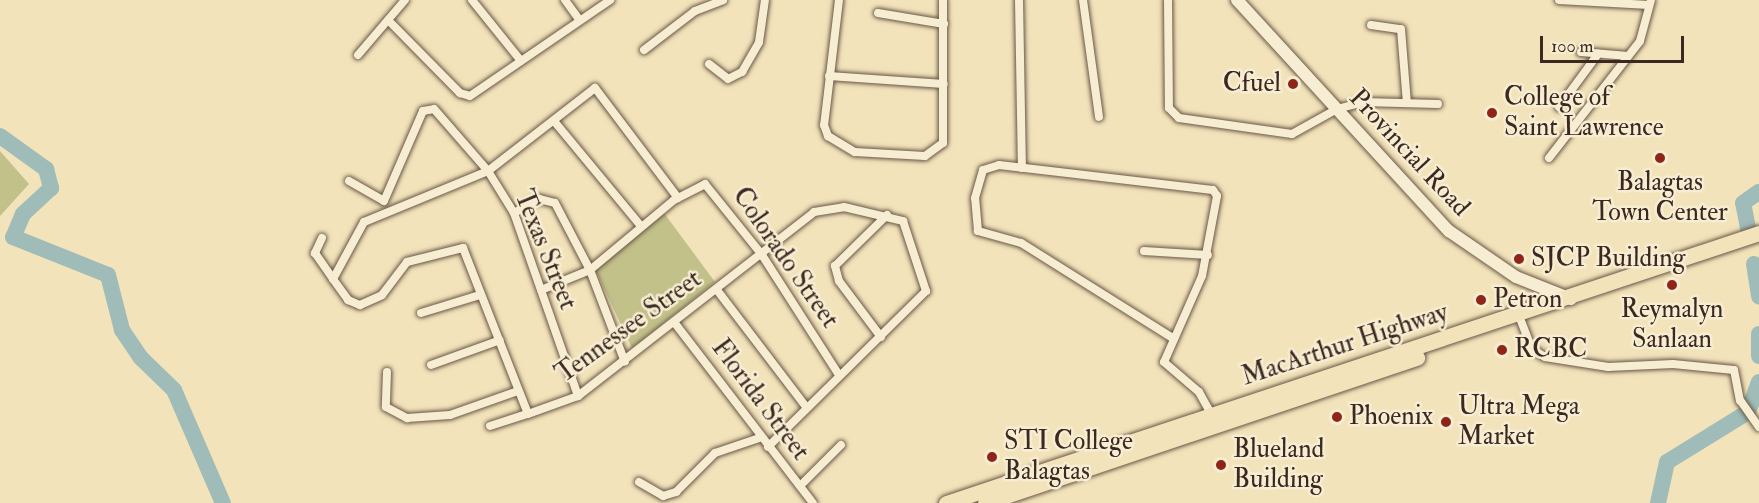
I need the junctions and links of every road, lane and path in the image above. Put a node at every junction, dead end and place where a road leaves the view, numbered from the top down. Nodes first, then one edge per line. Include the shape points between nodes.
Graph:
1 (405, 0) edge
2 (472, 0) edge
3 (565, 0) edge
4 (610, 0) edge
5 (723, 0) edge
6 (765, 0) edge
7 (838, 0) edge
8 (943, 0) edge
9 (1020, 0) edge
10 (1083, 0) edge
11 (1168, 0) edge
12 (1237, 0) edge
13 (1559, 0) edge
14 (1650, 2) edge
15 (878, 13) dead end
16 (579, 19) junction
17 (388, 20) junction
18 (944, 24) junction
19 (1371, 25) dead end
20 (644, 50) dead end
21 (1581, 52) dead end
22 (1598, 54) junction
23 (358, 55) dead end
24 (1628, 56) junction
25 (520, 61) junction
26 (709, 64) dead end
27 (829, 76) junction
28 (944, 84) junction
29 (1407, 103) junction
30 (1438, 104) dead end
31 (1559, 107) dead end
32 (1337, 109) junction
33 (1099, 117) dead end
34 (554, 120) junction
35 (1549, 158) dead end
36 (1022, 168) junction
37 (488, 171) junction
38 (349, 181) dead end
39 (678, 198) junction
40 (384, 201) junction
41 (388, 212) junction
42 (514, 213) junction
43 (887, 215) junction
44 (641, 226) junction
45 (322, 238) dead end
46 (1756, 238) edge
47 (1144, 250) dead end
48 (762, 255) junction
49 (1208, 255) junction
50 (590, 270) junction
51 (333, 279) junction
52 (717, 290) junction
53 (541, 291) junction
54 (480, 295) junction
55 (1570, 298) junction
56 (421, 313) dead end
57 (1519, 318) junction
58 (674, 322) junction
59 (881, 337) junction
60 (1171, 337) junction
61 (500, 340) junction
62 (625, 362) junction
63 (431, 365) dead end
64 (387, 372) dead end
65 (839, 375) junction
66 (518, 391) junction
67 (578, 396) junction
68 (806, 407) junction
69 (528, 414) junction
70 (1214, 420) junction
71 (490, 426) dead end
72 (1759, 427) edge
73 (759, 438) junction
74 (841, 445) dead end
75 (768, 447) junction
76 (639, 482) dead end
77 (800, 486) junction
78 (813, 503) edge
79 (946, 503) edge
80 (985, 503) edge

1 - 17 street
2 - 25 street
3 - 16 street
4 - 16 street
5 - 20 street via 695,11
6 - 26 street via 762,34 742,72 728,79
7 - 27 street
8 - 18 street
9 - 36 street
10 - 33 street
11 - 32 street via 1172,115 1292,134
12 - 32 main road, Provincial Road
13 - 14 street
14 - 24 street via 1640,41
15 - 18 street
16 - 25 street
17 - 23 street
17 - 25 street via 465,96
18 - 28 street
19 - 29 street via 1401,30
21 - 22 street
22 - 24 street
22 - 31 street
24 - 35 street
27 - 28 street
27 - 28 street via 828,135 855,152 881,155 926,156 941,149
29 - 30 street
29 - 32 street via 1363,102
32 - 55 main road, Provincial Road via 1449,231 1516,277
34 - 37 street
34 - 39 street via 595,88
34 - 44 street
36 - 49 street via 1206,186 1217,196
36 - 60 street via 983,170 975,198 978,231 1022,243
37 - 40 street, Texas Street via 430,107
37 - 41 street
37 - 42 street, Texas Street
38 - 40 street
39 - 44 street, Colorado Street
39 - 48 street, Colorado Street via 705,184
40 - 41 street
41 - 51 street via 360,226
42 - 50 street via 539,199 555,203
42 - 53 street, Texas Street
43 - 48 street, Tennessee Street via 828,207
43 - 59 street, Tennessee Street via 907,225 927,286
43 - 59 street via 835,266 839,281
44 - 50 street, Colorado Street
45 - 51 street via 315,253
46 - 55 highway, MacArthur Highway
47 - 49 street
48 - 52 street, Tennessee Street
48 - 65 street, Colorado Street
49 - 60 street
50 - 53 street, Colorado Street
50 - 62 street
51 - 54 street via 348,300 360,305 382,296 407,262 456,246 468,253
52 - 58 street, Tennessee Street
52 - 68 street
53 - 67 street, Texas Street
54 - 56 street
54 - 61 street
55 - 57 highway, MacArthur Highway
57 - 70 highway, MacArthur Highway
57 - 72 street via 1532,349 1545,357 1608,367 1673,364 1734,370 1740,400
58 - 62 street, Tennessee Street
58 - 73 street, Florida Street
59 - 65 street, Tennessee Street
60 - 70 street via 1164,362 1194,387
61 - 63 street
61 - 66 street
62 - 67 street, Tennessee Street
64 - 66 street via 386,407 406,418 450,415
65 - 68 street, Tennessee Street
66 - 69 street
67 - 69 street, Tennessee Street
68 - 75 street, Tennessee Street
69 - 71 street, Tennessee Street
70 - 79 highway, MacArthur Highway
70 - 80 highway, MacArthur Highway
73 - 75 street, Florida Street
73 - 76 street via 715,453 676,492 663,496
74 - 77 street
75 - 77 street, Florida Street
77 - 78 street, Florida Street

